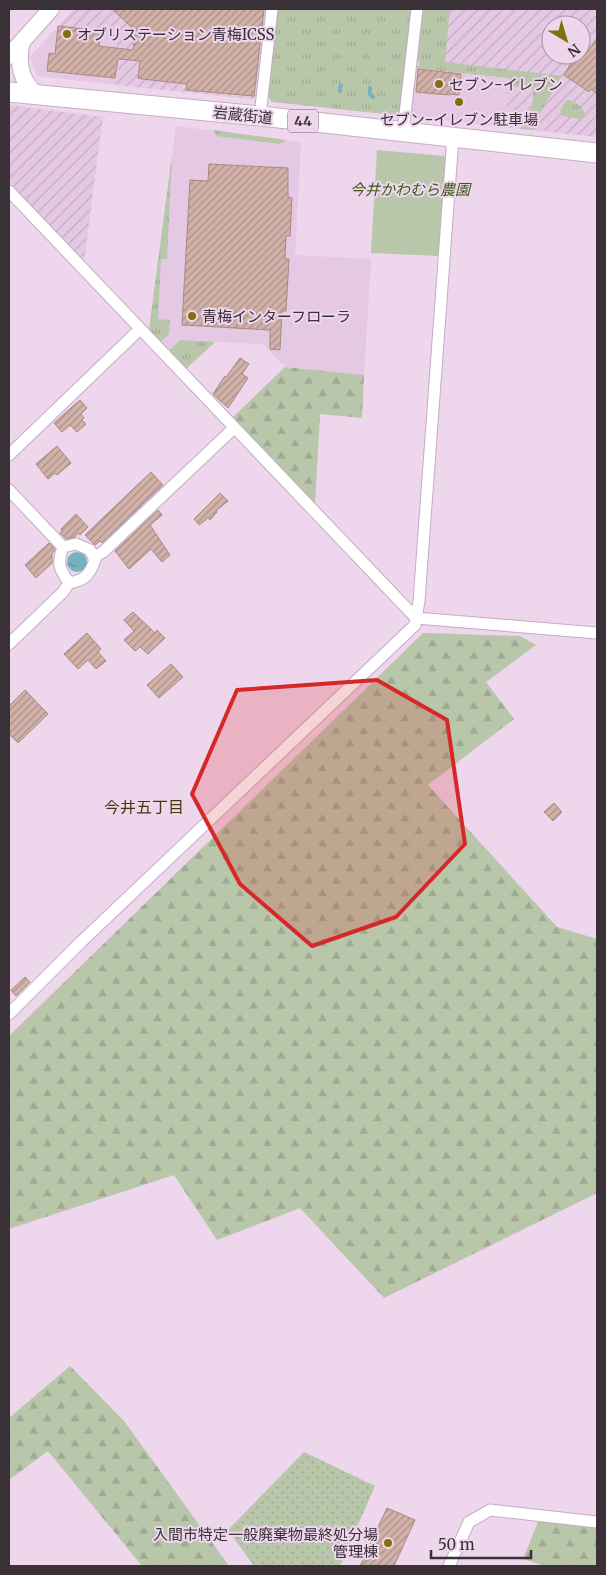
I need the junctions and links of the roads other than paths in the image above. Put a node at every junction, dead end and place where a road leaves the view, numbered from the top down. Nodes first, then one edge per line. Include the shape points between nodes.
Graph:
1 (51, 9) edge
2 (272, 9) edge
3 (417, 9) edge
4 (22, 41) junction
5 (9, 56) edge
6 (9, 92) edge
7 (38, 95) junction
8 (260, 116) junction
9 (403, 132) junction
10 (454, 137) junction
11 (597, 153) edge
12 (9, 191) edge
13 (140, 329) junction
14 (234, 428) junction
15 (9, 455) edge
16 (9, 490) edge
17 (63, 547) junction
18 (94, 557) junction
19 (69, 583) junction
20 (416, 618) junction
21 (597, 633) edge
22 (9, 644) edge
23 (9, 1014) edge
24 (597, 1522) edge
25 (449, 1566) edge

1 - 4 main road
2 - 8 street
3 - 9 street
4 - 5 main road
4 - 7 main road via 20,69 30,88
6 - 7 main road, 岩蔵街道 / 44
7 - 8 main road, 岩蔵街道 / 44
8 - 9 main road, 岩蔵街道 / 44
9 - 10 main road, 岩蔵街道 / 44
10 - 11 main road, 岩蔵街道 / 44
10 - 20 street
12 - 13 street
13 - 14 street
13 - 15 street
14 - 18 street
14 - 20 street
16 - 17 street
17 - 18 street via 76,544 90,550
17 - 19 street via 58,561
18 - 19 street via 90,573 80,581
19 - 22 street via 64,592
20 - 21 street
20 - 23 street via 415,625
24 - 25 street via 490,1510 469,1522

